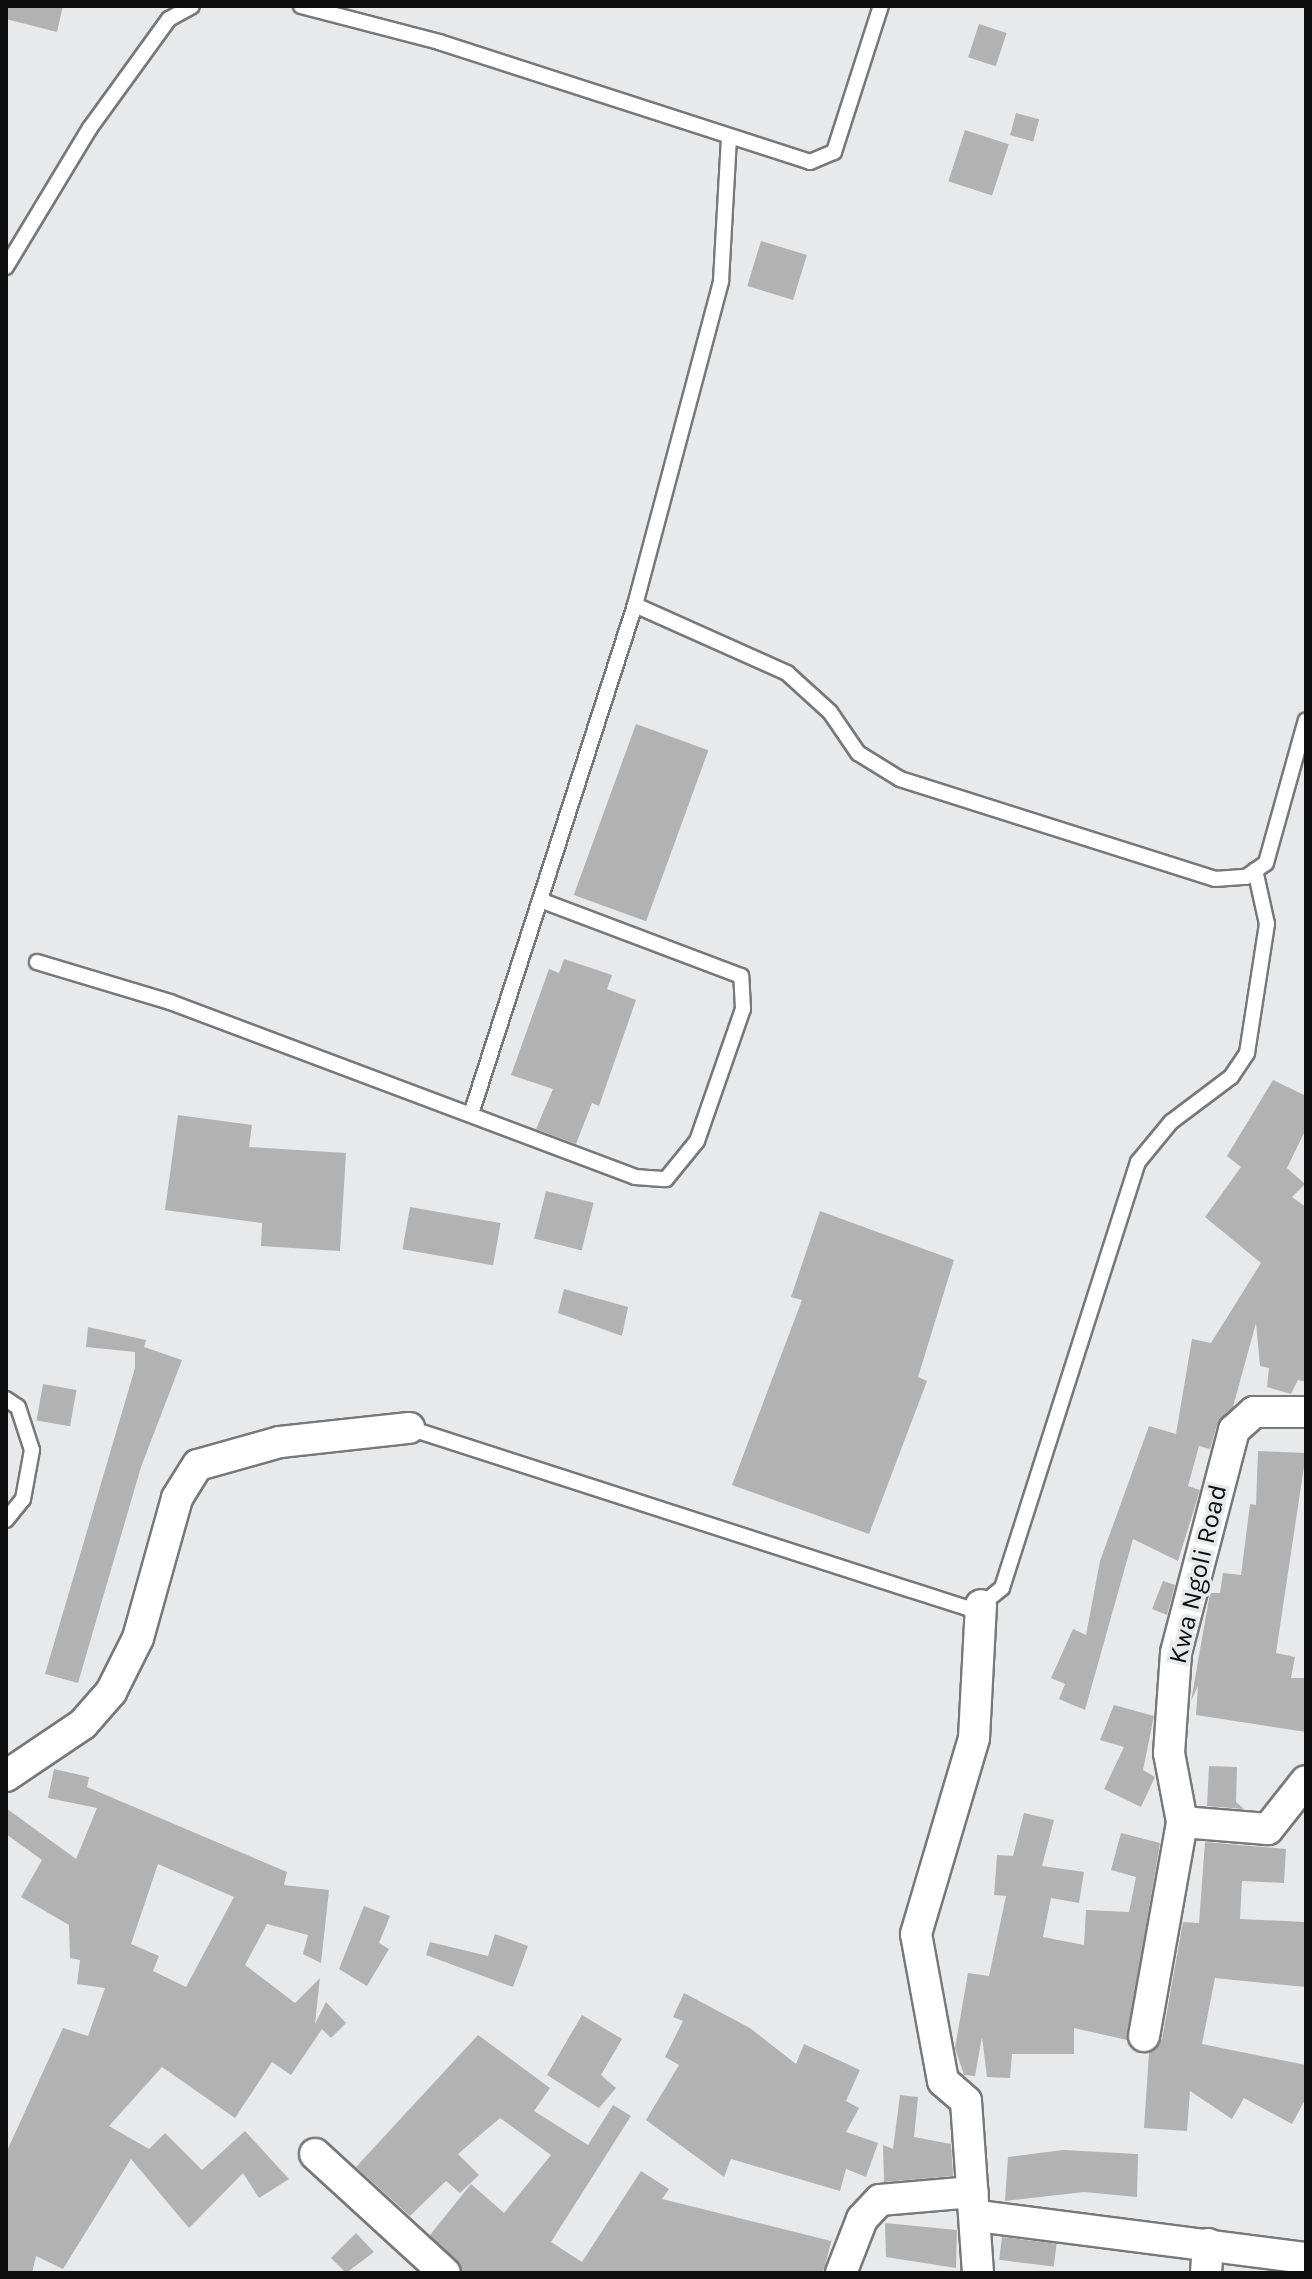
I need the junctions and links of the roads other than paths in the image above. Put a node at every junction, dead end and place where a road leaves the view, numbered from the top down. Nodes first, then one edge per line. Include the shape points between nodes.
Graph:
1 (192, 6) edge
2 (301, 6) edge
3 (881, 6) edge
4 (729, 139) junction
5 (6, 267) edge
6 (635, 605) junction
7 (1306, 720) edge
8 (1255, 870) junction
9 (540, 900) junction
10 (37, 962) dead end
11 (471, 1114) junction
12 (6, 1399) edge
13 (1306, 1412) edge
14 (409, 1428) joint
15 (6, 1520) edge
16 (981, 1605) junction
17 (6, 1776) edge
18 (1306, 1781) edge
19 (1182, 1822) junction
20 (1144, 2036) dead end
21 (315, 2154) dead end
22 (976, 2204) junction
23 (1207, 2258) edge
24 (1306, 2258) edge
25 (445, 2273) edge
26 (841, 2273) edge
27 (978, 2273) edge

1 - 5 lane via 169,19 90,128
2 - 4 lane via 439,42
3 - 4 lane via 834,152 792,161
4 - 6 lane via 721,281
6 - 8 lane via 787,673 830,712 858,753 900,779 1215,879
6 - 9 lane
7 - 8 lane via 1266,863
8 - 16 lane via 1267,924 1247,1053 1138,1162 1002,1588
9 - 11 lane
9 - 11 lane via 714,961 741,976 743,1009 697,1141 666,1179 635,1177
10 - 11 lane via 170,1002
12 - 15 lane via 18,1407 32,1450 23,1499
13 - 19 street, Kwa Ngoli Road via 1244,1419 1228,1447 1176,1653 1169,1753
14 - 16 lane via 967,1608
14 - 17 street via 280,1442 198,1465 177,1498 138,1638 111,1692 83,1724
16 - 22 street via 974,1738 916,1934 943,2081 966,2101
18 - 19 street via 1268,1829
19 - 20 street
21 - 25 street
22 - 23 street
22 - 26 street via 880,2200 862,2219
22 - 27 street
23 - 24 street

